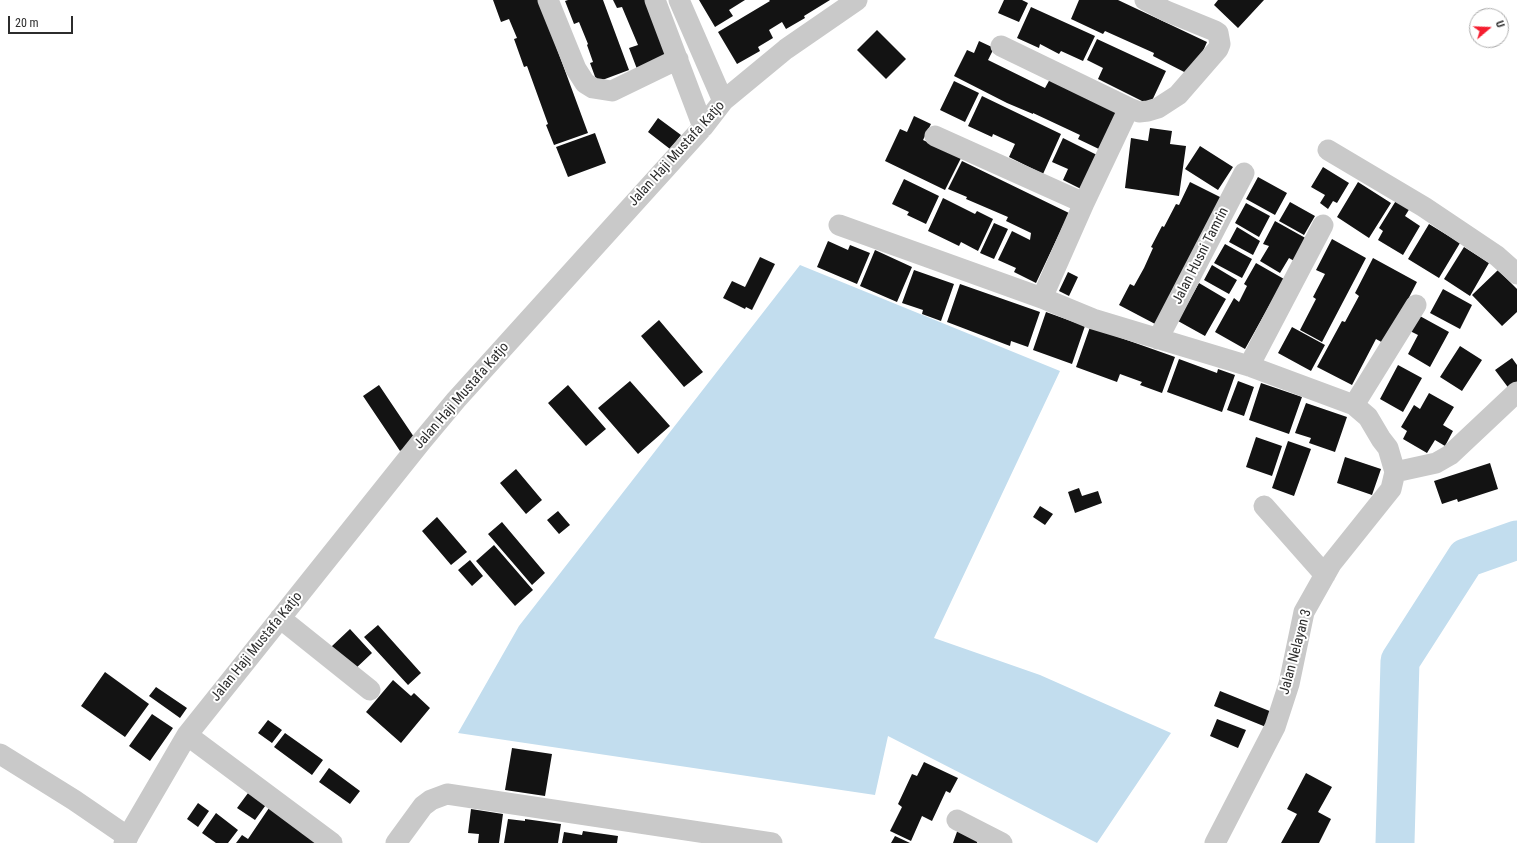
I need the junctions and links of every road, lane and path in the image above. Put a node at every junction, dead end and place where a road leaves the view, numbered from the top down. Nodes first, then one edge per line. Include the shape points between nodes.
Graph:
1 (548, 0) edge
2 (656, 0) edge
3 (679, 0) edge
4 (857, 0) edge
5 (1145, 0) edge
6 (1001, 46) dead end
7 (678, 59) junction
8 (723, 101) junction
9 (1129, 108) junction
10 (703, 127) junction
11 (935, 136) dead end
12 (1328, 150) dead end
13 (1244, 173) dead end
14 (1084, 203) junction
15 (839, 225) dead end
16 (1323, 225) dead end
17 (1517, 274) edge
18 (1042, 298) junction
19 (1416, 305) dead end
20 (1158, 339) junction
21 (1249, 366) junction
22 (1517, 392) edge
23 (1354, 405) junction
24 (1395, 472) junction
25 (1264, 506) dead end
26 (1325, 575) junction
27 (280, 618) junction
28 (370, 690) dead end
29 (187, 735) junction
30 (0, 754) edge
31 (957, 820) dead end
32 (126, 840) edge
33 (332, 843) edge
34 (396, 843) edge
35 (772, 843) edge
36 (1002, 843) edge
37 (1215, 843) edge

1 - 7 street via 576,69 585,83 593,88 612,91
2 - 7 street
3 - 8 street
4 - 8 street, Jalan Haji Mustafa Katjo via 786,49
5 - 9 street via 1215,31 1218,33 1220,44 1178,95 1158,108 1148,111 1139,112
6 - 9 street
7 - 10 street
8 - 10 street, Jalan Haji Mustafa Katjo
9 - 14 street
10 - 27 street, Jalan Haji Mustafa Katjo via 456,400
11 - 14 street
12 - 17 street via 1424,207 1497,256
13 - 20 street, Jalan Husni Tamrin
14 - 18 street
15 - 18 street
16 - 21 street
18 - 20 street via 1093,319
19 - 23 street
20 - 21 street
21 - 23 street
22 - 24 street via 1450,455 1436,463
23 - 24 street via 1368,417 1388,448
24 - 26 street, Jalan Nelayan 3 via 1390,489
25 - 26 street
26 - 37 street, Jalan Nelayan 3 via 1304,612 1289,684 1275,727
27 - 28 street
27 - 29 street, Jalan Haji Mustafa Katjo
29 - 32 street, Jalan Haji Mustafa Katjo
29 - 33 street
30 - 32 street via 74,800
31 - 36 street
34 - 35 street via 423,806 447,794

